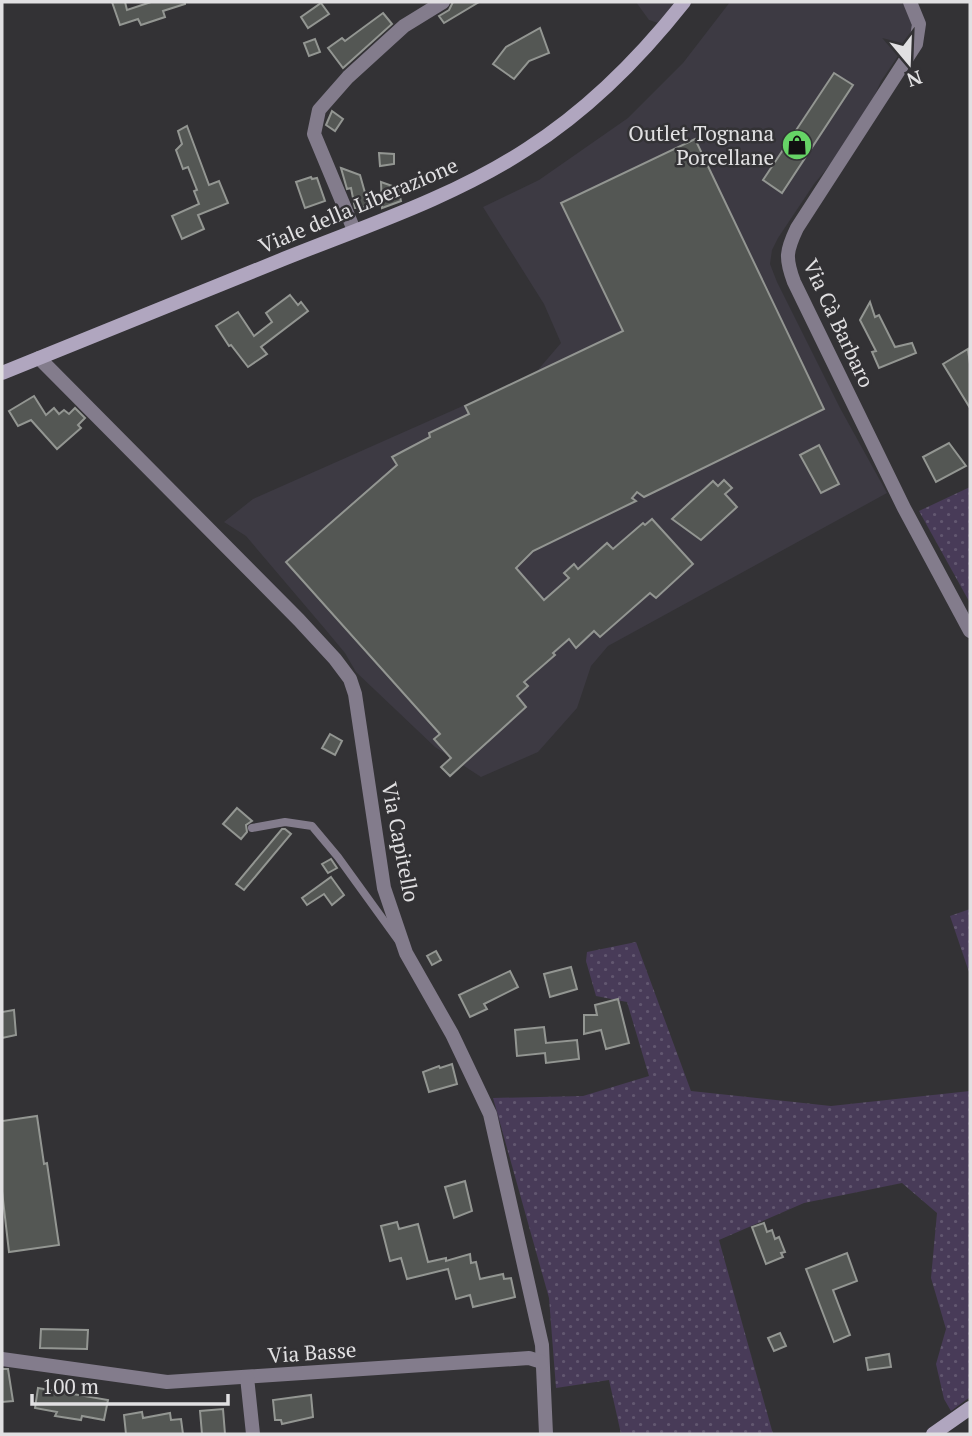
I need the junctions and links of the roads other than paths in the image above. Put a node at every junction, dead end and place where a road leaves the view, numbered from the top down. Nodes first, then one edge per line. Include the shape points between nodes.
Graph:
1 (443, 2) edge
2 (684, 2) edge
3 (909, 2) edge
4 (354, 230) junction
5 (39, 358) junction
6 (2, 373) edge
7 (970, 631) edge
8 (252, 828) dead end
9 (406, 953) junction
10 (2, 1359) edge
11 (542, 1362) junction
12 (247, 1377) junction
13 (970, 1408) edge
14 (253, 1434) edge
15 (546, 1434) edge
16 (933, 1434) edge

1 - 4 street via 404,26 319,110 314,134
2 - 4 street, Viale della Liberazione via 612,82 526,150 468,182
3 - 7 street, Via Cà Barbaro via 919,24 916,44 797,228 786,260 881,462
4 - 5 street, Viale della Liberazione
5 - 6 street, Viale della Liberazione
5 - 9 street, Via Capitello via 299,620 350,679 384,888
8 - 9 lane via 285,822 312,826
9 - 11 street, Via Capitello via 490,1114
10 - 12 street, Via Basse via 167,1382
11 - 12 street, Via Basse via 529,1358
11 - 15 street, Via Capitello
12 - 14 street
13 - 16 street

